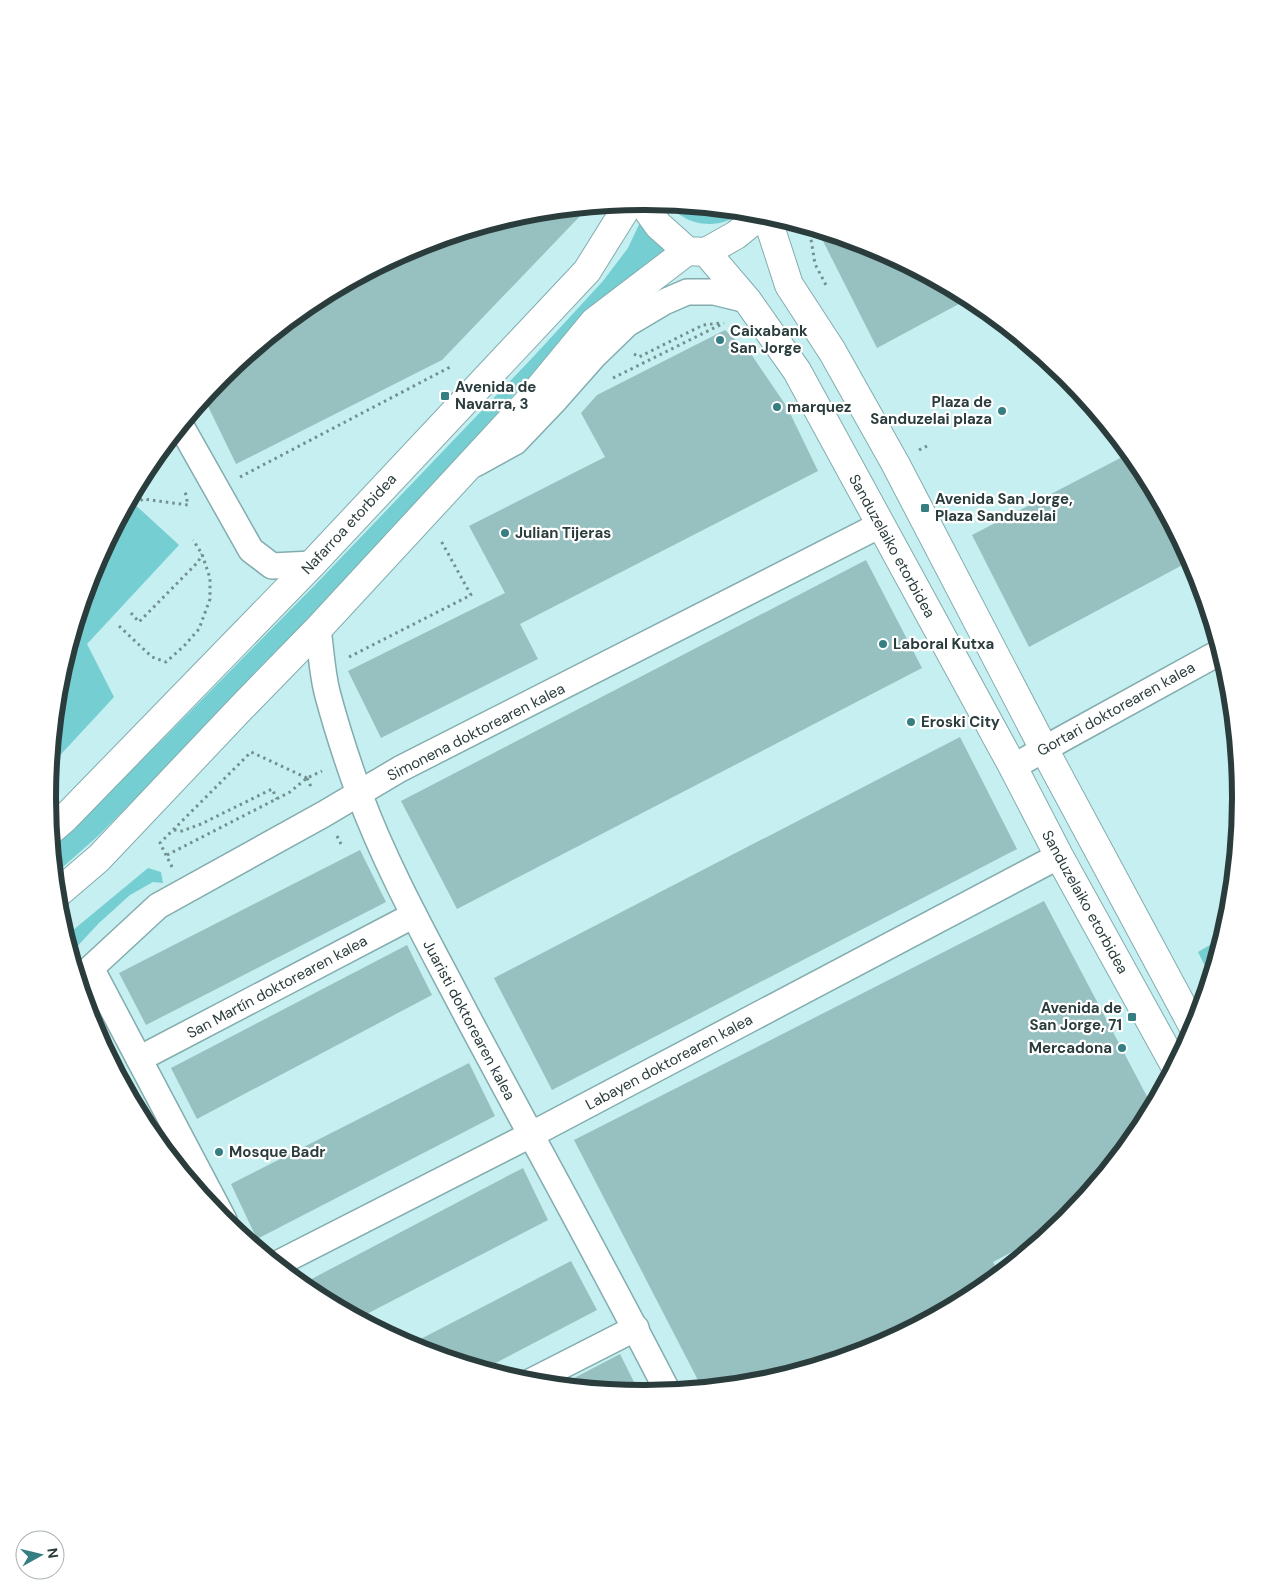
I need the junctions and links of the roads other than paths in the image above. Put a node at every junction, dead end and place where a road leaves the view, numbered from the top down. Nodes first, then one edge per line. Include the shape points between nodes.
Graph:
1 (647, 210) edge
2 (625, 211) edge
3 (754, 220) edge
4 (769, 223) edge
5 (697, 252) junction
6 (747, 300) junction
7 (184, 433) edge
8 (467, 468) junction
9 (880, 525) junction
10 (312, 564) junction
11 (318, 629) junction
12 (1214, 655) edge
13 (1044, 749) junction
14 (1013, 767) junction
15 (359, 794) junction
16 (57, 825) edge
17 (1059, 856) junction
18 (64, 888) edge
19 (414, 915) junction
20 (1189, 1018) edge
21 (1171, 1058) edge
22 (139, 1059) junction
23 (530, 1134) junction
24 (210, 1194) edge
25 (283, 1261) edge
26 (636, 1328) junction
27 (542, 1376) edge
28 (664, 1384) edge

1 - 5 main road, Sanduzelaiko etorbidea via 658,225
2 - 10 main road, Nafarroa etorbidea via 587,271
3 - 5 main road via 736,235
4 - 13 main road via 789,285 832,351 894,463
5 - 6 main road, Sanduzelaiko etorbidea
5 - 8 main road via 594,322 527,403
6 - 8 street via 714,292 687,292 627,324 515,442
6 - 9 main road, Sanduzelaiko etorbidea via 797,371
7 - 10 street via 251,550 272,566
8 - 11 main road
9 - 14 main road, Sanduzelaiko etorbidea
9 - 15 street, Simonena doktorearen kalea via 400,769
10 - 16 main road, Nafarroa etorbidea
11 - 15 street, Juaristi doktorearen kalea via 326,690
11 - 18 main road via 99,858
12 - 13 street, Gortari doktorearen kalea
13 - 14 street, Gortari doktorearen kalea
13 - 20 main road
14 - 17 main road, Sanduzelaiko etorbidea
15 - 19 street, Juaristi doktorearen kalea
15 - 22 street, Simonena doktorearen kalea via 158,906 91,968
17 - 21 main road, Sanduzelaiko etorbidea
17 - 23 street, Labayen doktorearen kalea
19 - 22 street, San Martín doktorearen kalea
19 - 23 street, Juaristi doktorearen kalea
22 - 24 street
23 - 25 street, Labayen doktorearen kalea
23 - 26 street, Juaristi doktorearen kalea
26 - 27 street
26 - 28 street, Juaristi doktorearen kalea

